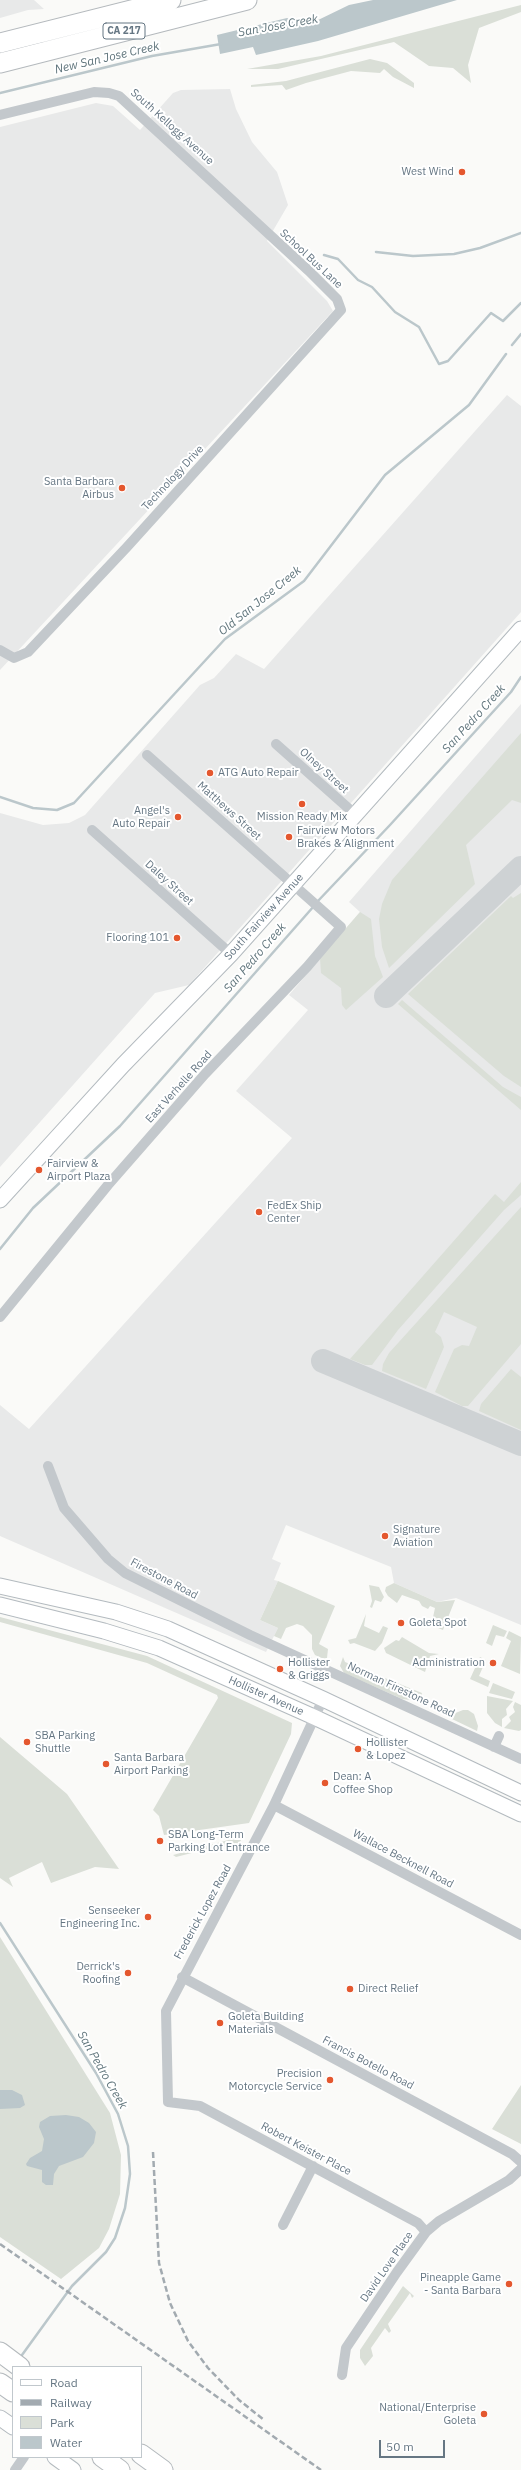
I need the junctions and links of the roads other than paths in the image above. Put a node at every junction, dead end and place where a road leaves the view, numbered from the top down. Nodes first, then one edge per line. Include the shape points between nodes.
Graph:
1 (171, 0) edge
2 (247, 0) edge
3 (0, 43) edge
4 (0, 63) edge
5 (0, 115) edge
6 (261, 228) joint
7 (341, 310) joint
8 (521, 629) edge
9 (0, 650) edge
10 (276, 744) dead end
11 (148, 754) dead end
12 (356, 815) junction
13 (92, 830) dead end
14 (294, 885) junction
15 (230, 954) junction
16 (0, 1200) edge
17 (0, 1317) edge
18 (48, 1466) dead end
19 (0, 1586) edge
20 (0, 1605) edge
21 (270, 1644) joint
22 (323, 1699) junction
23 (314, 1717) junction
24 (499, 1736) dead end
25 (494, 1747) junction
26 (521, 1759) edge
27 (521, 1793) edge
28 (274, 1805) junction
29 (521, 1814) edge
30 (521, 1935) edge
31 (182, 1976) junction
32 (168, 2102) joint
33 (521, 2162) edge
34 (313, 2166) junction
35 (521, 2169) edge
36 (283, 2225) dead end
37 (426, 2232) junction
38 (0, 2352) edge
39 (19, 2366) edge
40 (342, 2375) dead end
41 (0, 2383) edge
42 (12, 2391) edge
43 (0, 2418) edge
44 (12, 2426) edge
45 (142, 2455) edge
46 (23, 2458) edge
47 (56, 2458) edge
48 (103, 2458) edge
49 (15, 2470) edge
50 (73, 2470) edge
51 (120, 2470) edge
52 (163, 2470) edge

1 - 3 highway, CA 217
2 - 4 highway, CA 217
5 - 6 street, South Kellogg Avenue via 87,94 114,94 128,103
6 - 7 street, School Bus Lane via 337,299
7 - 9 street, Technology Drive via 127,547 28,652 19,657 8,656
8 - 12 main road, South Fairview Avenue
10 - 12 street, Olney Street
11 - 14 street, Matthews Street
12 - 14 main road, South Fairview Avenue
13 - 15 street, Daley Street
14 - 15 main road, South Fairview Avenue
14 - 17 street, East Verhelle Road via 341,927 205,1074 108,1185
15 - 16 main road, South Fairview Avenue via 118,1070
18 - 21 street, Firestone Road via 64,1508 113,1564 159,1591
19 - 22 main road, Hollister Avenue via 116,1612 168,1630
20 - 23 main road, Hollister Avenue via 104,1631 159,1648
21 - 25 street, Norman Firestone Road
22 - 23 street, Frederick Lopez Road
22 - 27 main road, Hollister Avenue
23 - 28 street, Frederick Lopez Road
23 - 29 main road, Hollister Avenue
24 - 25 street
25 - 26 street, Norman Firestone Road
28 - 30 street, Wallace Becknell Road
28 - 31 street, Frederick Lopez Road
31 - 32 street, Frederick Lopez Road via 166,2011
31 - 33 street, Francis Botello Road via 512,2154
32 - 34 street, Robert Keister Place via 200,2106
34 - 36 street
34 - 37 street, Robert Keister Place via 418,2223
35 - 37 street, David Love Place via 509,2180 439,2221
37 - 40 street, David Love Place via 346,2348
38 - 39 highway
41 - 42 highway
43 - 44 main road
45 - 52 highway
46 - 49 street
47 - 50 main road
48 - 51 highway

